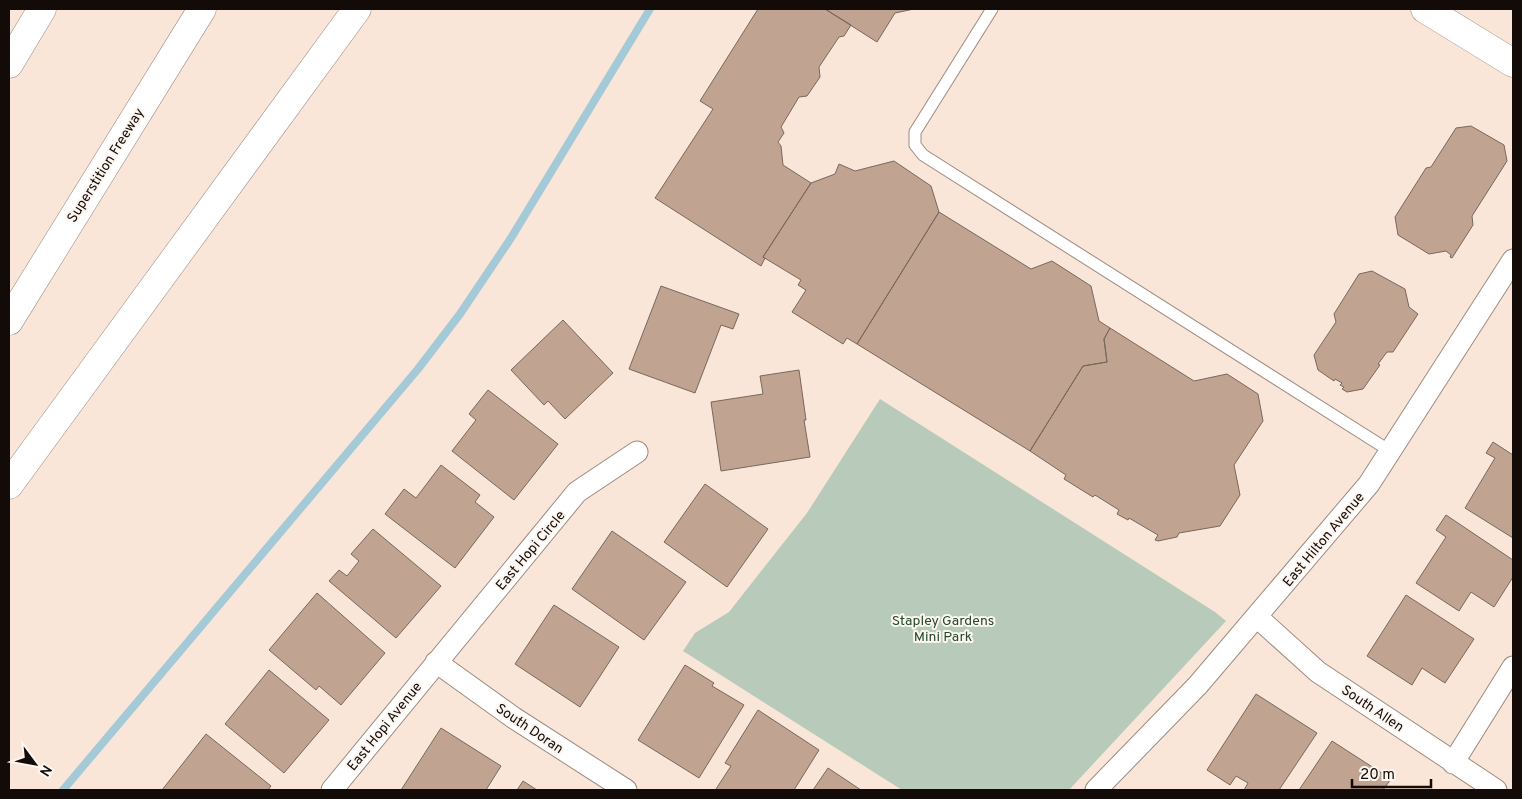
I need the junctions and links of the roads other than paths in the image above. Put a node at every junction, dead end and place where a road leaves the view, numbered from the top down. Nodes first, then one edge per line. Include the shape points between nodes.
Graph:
1 (42, 9) edge
2 (202, 9) edge
3 (357, 9) edge
4 (992, 9) edge
5 (1425, 9) edge
6 (1513, 63) edge
7 (9, 64) edge
8 (1513, 260) edge
9 (9, 321) edge
10 (1390, 451) junction
11 (637, 452) dead end
12 (9, 485) edge
13 (1257, 618) junction
14 (436, 662) junction
15 (1513, 668) edge
16 (1453, 763) junction
17 (332, 790) edge
18 (626, 790) edge
19 (1096, 790) edge
20 (1496, 790) edge

1 - 7 main road
2 - 9 main road, Superstition Freeway
3 - 12 main road
4 - 10 lane via 915,132 915,145 923,155
5 - 6 main road
8 - 10 street, East Hilton Avenue
10 - 13 street, East Hilton Avenue via 1370,484
11 - 14 street, East Hopi Circle via 577,492
13 - 16 street, South Allen via 1318,672
13 - 19 street, East Hilton Avenue via 1198,685
14 - 17 street, East Hopi Avenue
14 - 18 street, South Doran via 514,718
15 - 16 street
16 - 20 street, South Allen

